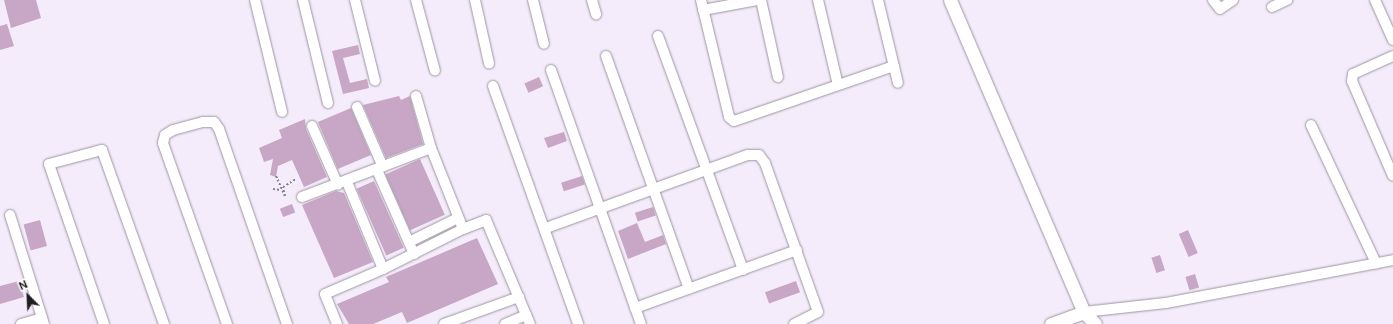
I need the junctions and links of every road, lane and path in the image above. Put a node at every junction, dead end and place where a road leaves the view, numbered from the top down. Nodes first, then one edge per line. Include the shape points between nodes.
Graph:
1 (255, 0) edge
2 (303, 0) edge
3 (355, 0) edge
4 (416, 0) edge
5 (475, 0) edge
6 (534, 0) edge
7 (592, 0) edge
8 (701, 0) edge
9 (757, 0) edge
10 (761, 0) edge
11 (818, 0) edge
12 (878, 0) edge
13 (950, 0) edge
14 (1213, 0) edge
15 (1233, 0) edge
16 (1287, 0) edge
17 (1375, 0) edge
18 (1272, 7) dead end
19 (703, 10) junction
20 (596, 14) dead end
21 (658, 36) dead end
22 (1393, 40) edge
23 (544, 44) dead end
24 (606, 56) dead end
25 (1393, 56) edge
26 (489, 63) dead end
27 (894, 66) junction
28 (551, 70) dead end
29 (435, 71) dead end
30 (778, 77) dead end
31 (375, 81) dead end
32 (898, 83) dead end
33 (838, 85) junction
34 (493, 86) dead end
35 (416, 96) dead end
36 (328, 103) dead end
37 (357, 108) dead end
38 (282, 112) dead end
39 (1311, 125) dead end
40 (312, 126) dead end
41 (431, 148) junction
42 (380, 169) junction
43 (707, 170) junction
44 (276, 176) dead end
45 (1393, 176) edge
46 (296, 179) dead end
47 (342, 184) junction
48 (273, 189) dead end
49 (653, 189) junction
50 (285, 196) junction
51 (302, 196) dead end
52 (600, 209) junction
53 (10, 214) dead end
54 (458, 218) junction
55 (546, 228) junction
56 (463, 229) junction
57 (409, 242) junction
58 (797, 250) junction
59 (414, 254) junction
60 (1393, 260) edge
61 (1376, 263) junction
62 (382, 269) junction
63 (743, 270) junction
64 (689, 289) junction
65 (519, 298) junction
66 (635, 308) junction
67 (1084, 312) junction
68 (528, 320) edge
69 (43, 321) edge
70 (21, 324) edge
71 (104, 324) edge
72 (164, 324) edge
73 (227, 324) edge
74 (287, 324) edge
75 (337, 324) edge
76 (444, 324) edge
77 (505, 324) edge
78 (578, 324) edge
79 (641, 324) edge
80 (794, 324) edge
81 (1051, 324) edge
82 (1095, 324) edge

1 - 38 street
2 - 36 street
3 - 31 street
4 - 29 street
5 - 26 street
6 - 23 street
7 - 20 street
8 - 19 street
9 - 19 street
10 - 30 street
11 - 33 street
12 - 27 street
13 - 67 street
14 - 15 street via 1220,9
16 - 18 street
17 - 22 street
19 - 33 street via 729,117 734,121
21 - 43 street
24 - 49 street
25 - 45 street via 1353,74 1352,80
27 - 32 street
27 - 33 street
28 - 52 street
34 - 55 street
35 - 41 street
37 - 42 street
39 - 61 street
40 - 47 street
41 - 42 street
41 - 54 street
42 - 47 street
42 - 57 street
43 - 49 street
43 - 58 street via 759,155
43 - 63 street
44 - 50 path
46 - 50 path via 283,187
47 - 51 street
47 - 62 street
48 - 50 path via 280,189
49 - 52 street
49 - 64 street
52 - 55 street
52 - 66 street
53 - 69 street
54 - 56 street
54 - 57 street
55 - 78 street
56 - 59 street
56 - 65 street via 486,220
57 - 59 street
58 - 63 street
58 - 80 street via 818,312
59 - 62 street
60 - 61 street
61 - 67 street via 1166,303
62 - 75 street via 325,294
63 - 64 street
64 - 66 street
65 - 68 street
65 - 76 street
66 - 79 street
67 - 81 street
67 - 82 street
68 - 77 street
69 - 70 street
71 - 72 street via 49,164 102,150
73 - 74 street via 163,143 165,135 173,130 203,122 214,122 219,129

